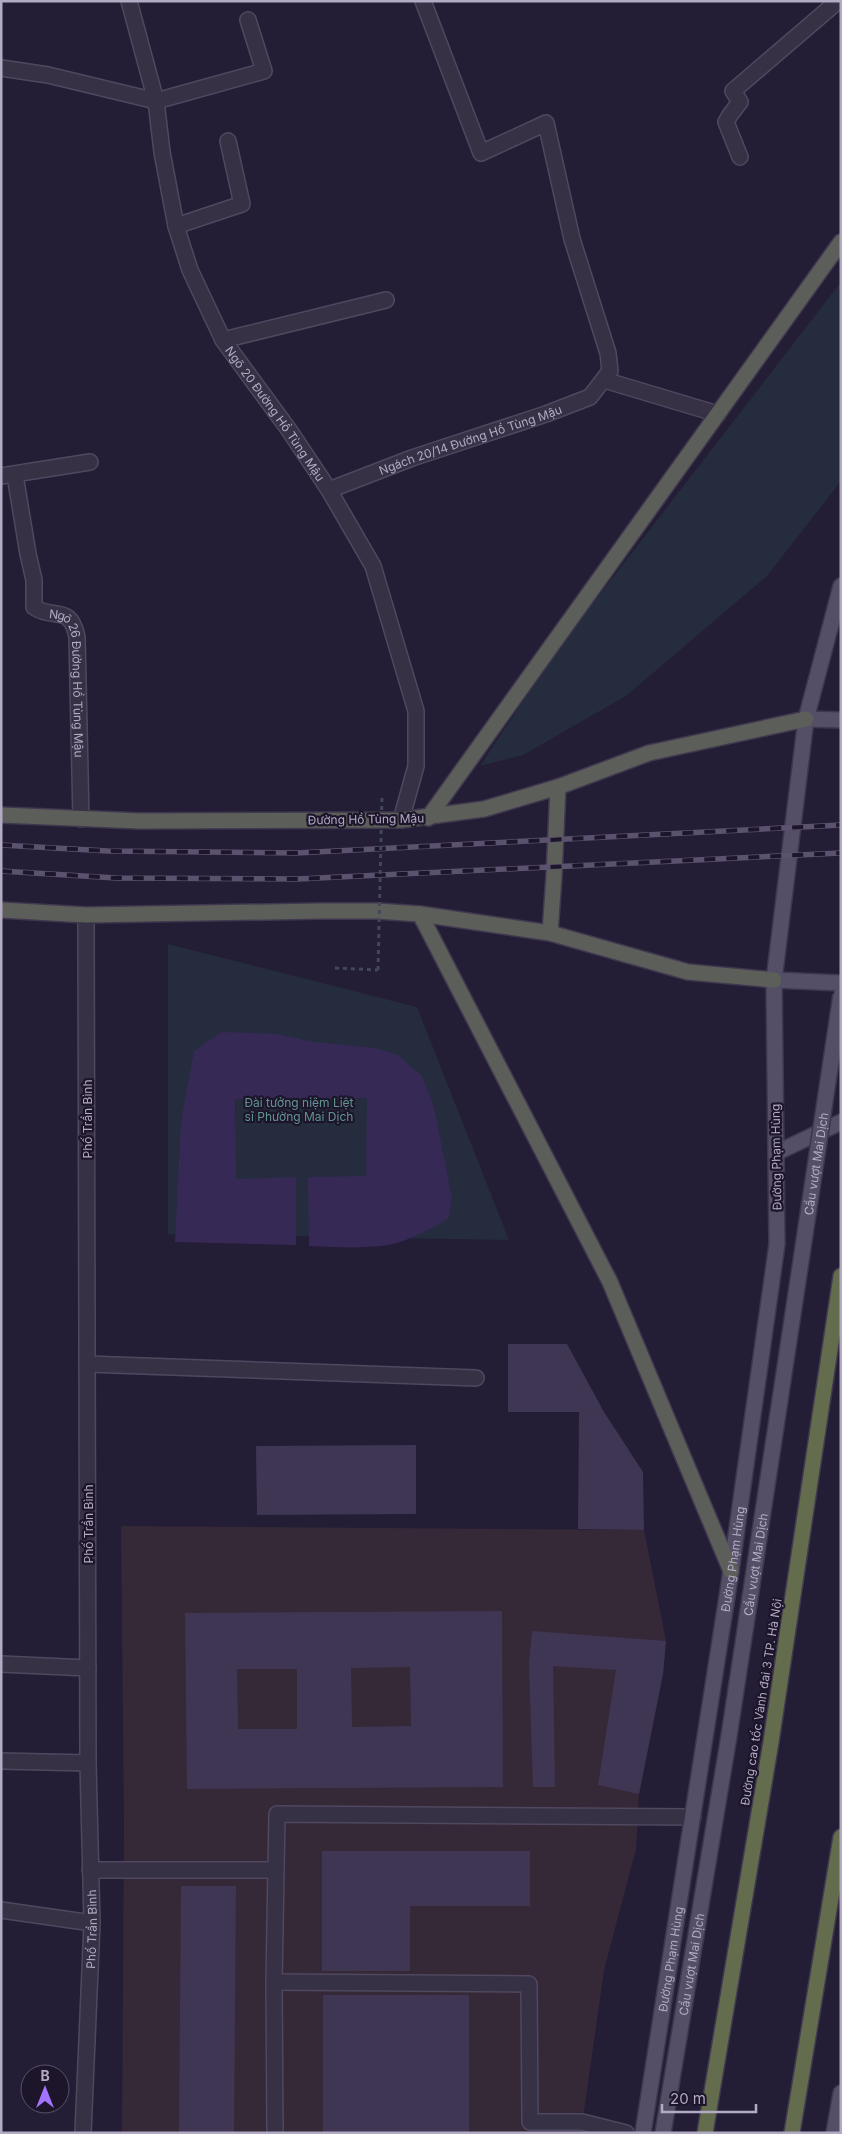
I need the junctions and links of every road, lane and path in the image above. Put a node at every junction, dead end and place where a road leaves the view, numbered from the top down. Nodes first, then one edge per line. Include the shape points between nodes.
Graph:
1 (129, 1) edge
2 (422, 1) edge
3 (838, 1) edge
4 (248, 20) dead end
5 (1, 68) edge
6 (156, 100) junction
7 (228, 141) dead end
8 (740, 157) dead end
9 (176, 226) junction
10 (841, 242) edge
11 (386, 300) dead end
12 (223, 340) junction
13 (604, 380) junction
14 (718, 414) junction
15 (90, 462) dead end
16 (8, 475) edge
17 (330, 490) junction
18 (841, 586) edge
19 (806, 719) junction
20 (841, 720) edge
21 (558, 787) junction
22 (382, 796) dead end
23 (1, 815) edge
24 (428, 818) junction
25 (81, 819) junction
26 (401, 820) junction
27 (1, 910) edge
28 (420, 914) junction
29 (86, 915) junction
30 (550, 934) junction
31 (335, 968) dead end
32 (774, 980) junction
33 (841, 983) edge
34 (841, 995) edge
35 (841, 1122) edge
36 (776, 1153) junction
37 (841, 1276) edge
38 (87, 1364) junction
39 (476, 1378) dead end
40 (731, 1571) junction
41 (1, 1664) edge
42 (88, 1668) junction
43 (1, 1761) edge
44 (88, 1763) junction
45 (693, 1817) junction
46 (841, 1837) edge
47 (90, 1870) junction
48 (276, 1870) junction
49 (1, 1910) edge
50 (92, 1923) junction
51 (274, 1982) junction
52 (841, 2093) edge
53 (83, 2133) edge
54 (275, 2133) edge
55 (626, 2133) edge
56 (643, 2133) edge
57 (663, 2133) edge
58 (705, 2133) edge
59 (792, 2133) edge
60 (834, 2133) edge

1 - 6 street, Ngõ 20 Đường Hồ Tùng Mậu
2 - 13 street via 481,153 546,123 572,240 608,353 610,370
3 - 8 street via 733,91 740,102 726,122
4 - 6 street via 264,71
5 - 6 street via 48,75
6 - 9 street, Ngõ 20 Đường Hồ Tùng Mậu
7 - 9 street via 242,204
9 - 12 street, Ngõ 20 Đường Hồ Tùng Mậu via 190,270
10 - 14 highway
11 - 12 street
12 - 17 street, Ngõ 20 Đường Hồ Tùng Mậu
13 - 14 street
13 - 17 street, Ngách 20/14 Đường Hồ Tùng Mậu via 590,397 412,458
14 - 24 highway
15 - 16 street
16 - 25 street, Ngõ 26 Đường Hồ Tùng Mậu via 34,580 34,607 65,616 74,623 77,637
17 - 26 street, Ngõ 20 Đường Hồ Tùng Mậu via 373,566 416,710 416,766
18 - 19 main road, Đường Phạm Hùng
19 - 20 main road
19 - 21 highway, Đường Hồ Tùng Mậu via 649,753
19 - 32 main road, Đường Phạm Hùng
21 - 24 highway, Đường Hồ Tùng Mậu via 484,809
21 - 30 highway
22 - 31 path, bridge via 378,970
23 - 25 highway, Đường Hồ Tùng Mậu
24 - 26 highway, Đường Hồ Tùng Mậu
25 - 26 highway, Đường Hồ Tùng Mậu
27 - 29 highway
28 - 29 highway via 321,910
28 - 30 highway
28 - 40 highway via 610,1282
29 - 38 street, Phố Trần Bình
30 - 32 highway via 688,972
32 - 33 main road
32 - 36 main road, Đường Phạm Hùng
34 - 57 main road, Cầu vượt Mai Dịch, bridge via 727,1745
35 - 36 main road
36 - 40 main road, Đường Phạm Hùng via 777,1244
37 - 58 highway, Đường cao tốc Vành đai 3 TP. Hà Nội via 771,1742
38 - 39 street
38 - 42 street, Phố Trần Bình
40 - 45 main road, Đường Phạm Hùng
41 - 42 street
42 - 44 street, Phố Trần Bình
43 - 44 street
44 - 47 street, Phố Trần Bình
45 - 48 street via 276,1814
45 - 56 main road, Đường Phạm Hùng
46 - 59 highway
47 - 48 street
47 - 50 street, Phố Trần Bình
48 - 51 street
49 - 50 street
50 - 53 street, Phố Trần Bình
51 - 54 street
51 - 55 street via 528,1984 530,2122 582,2122
52 - 60 main road

